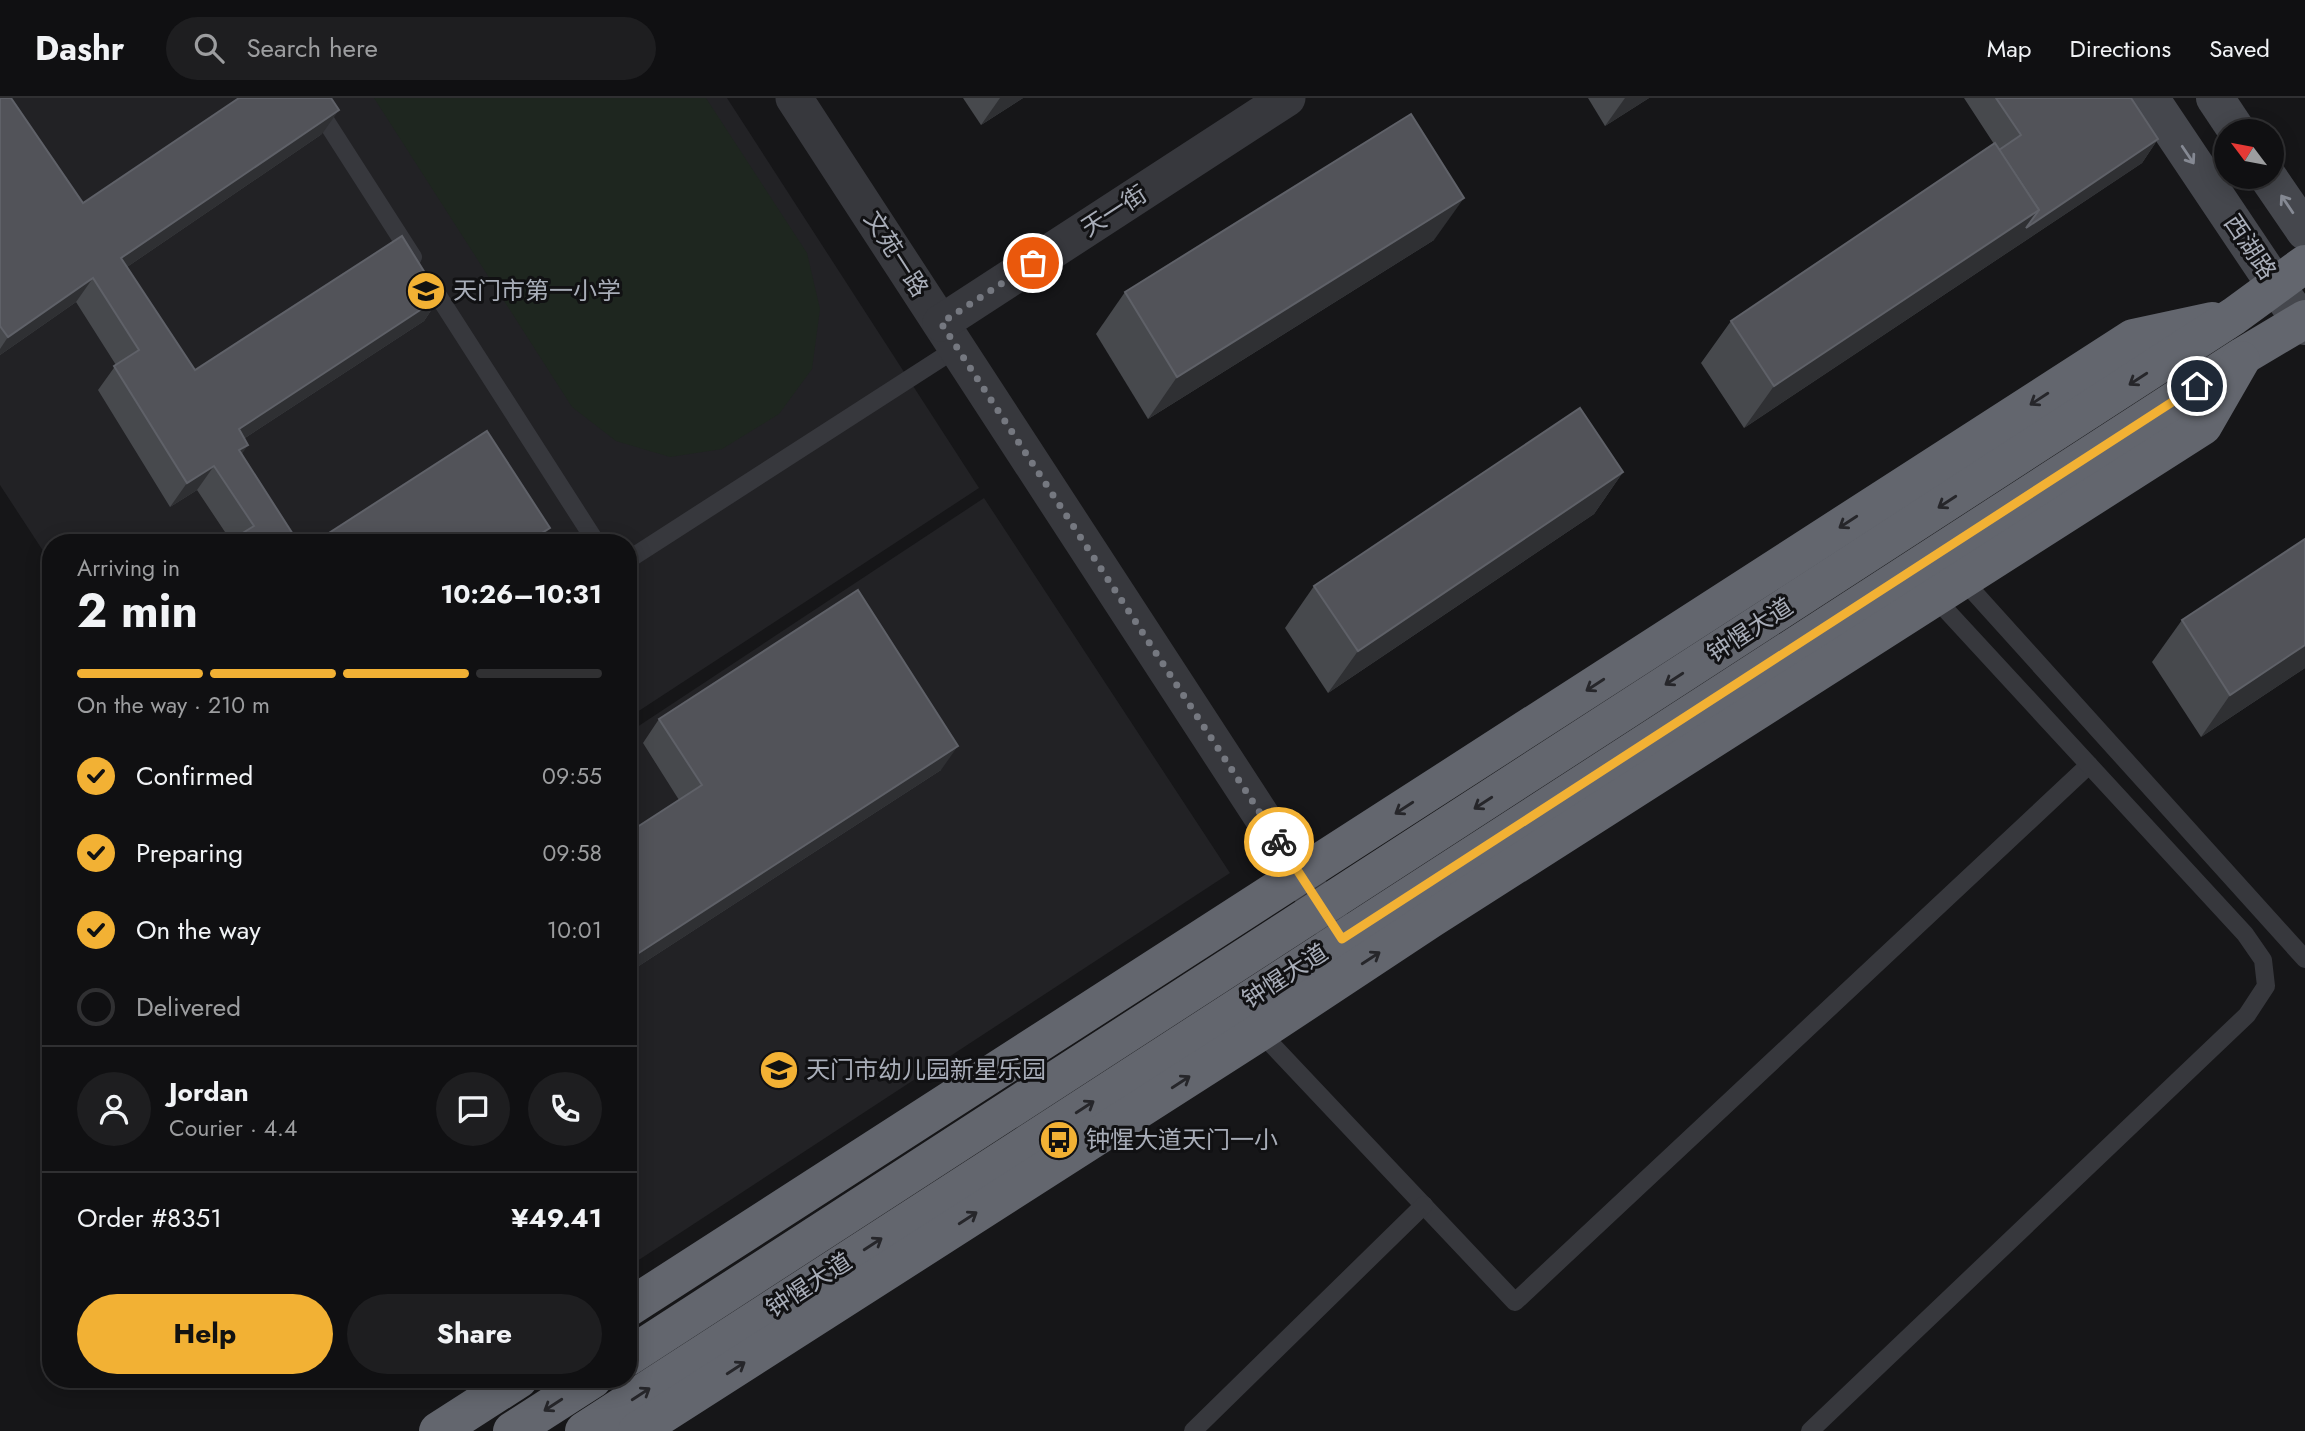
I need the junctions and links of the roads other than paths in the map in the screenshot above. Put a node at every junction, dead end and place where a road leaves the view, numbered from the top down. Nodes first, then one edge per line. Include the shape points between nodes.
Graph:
1 (311, 98) edge
2 (794, 98) edge
3 (1287, 98) edge
4 (2150, 98) edge
5 (2215, 98) edge
6 (2229, 119) edge
7 (2276, 189) edge
8 (2305, 231) edge
9 (2290, 275) edge
10 (2234, 316) junction
11 (2304, 322) edge
12 (949, 335) junction
13 (2243, 356) junction
14 (591, 534) edge
15 (637, 555) edge
16 (1949, 589) junction
17 (2090, 765) junction
18 (1300, 875) junction
19 (1321, 907) junction
20 (1342, 939) junction
21 (2305, 959) edge
22 (1259, 1031) junction
23 (1424, 1205) junction
24 (637, 1302) edge
25 (637, 1351) edge
26 (505, 1388) edge
27 (579, 1388) edge
28 (438, 1431) edge
29 (512, 1431) edge
30 (584, 1431) edge
31 (637, 1431) edge
32 (1193, 1431) edge
33 (1810, 1431) edge

1 - 14 lane
2 - 12 street, 文苑一路
3 - 12 street, 天一街
4 -> 9 main road, 西湖路
5 - 6 main road
8 -> 7 main road
9 - 10 highway, 钟惺大道
9 - 11 main road, 西湖路
10 -> 18 highway via 2133,338
10 -> 19 highway, 钟惺大道
11 - 13 highway, 钟惺大道
12 - 15 lane
12 - 18 street, 文苑一路
13 - 16 highway via 2203,426
13 - 20 highway, 钟惺大道
16 - 17 lane
16 - 21 lane
22 -> 16 highway
17 - 23 lane via 1515,1302
17 - 33 lane via 2245,934 2263,960 2266,986 2247,1015
18 - 19 street, 文苑一路
18 - 24 highway
19 - 20 street, 文苑一路
19 - 25 highway, 钟惺大道
30 -> 20 highway, 钟惺大道
22 - 23 lane
31 -> 22 highway
23 - 32 lane
26 - 28 highway
27 -> 29 highway

